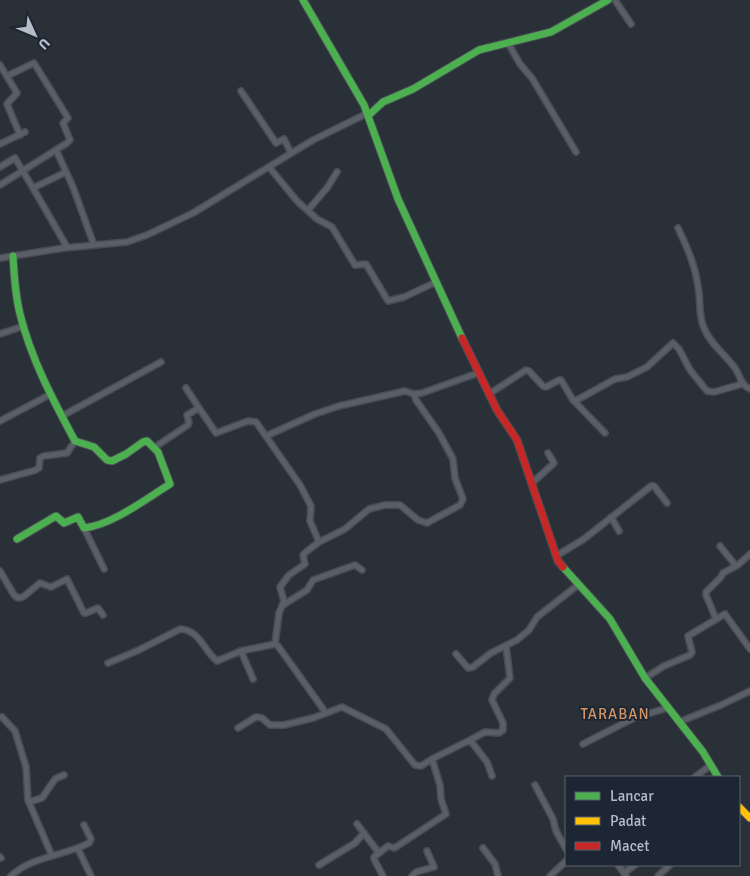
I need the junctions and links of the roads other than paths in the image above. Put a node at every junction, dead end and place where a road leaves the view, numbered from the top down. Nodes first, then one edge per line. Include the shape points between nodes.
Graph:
1 (303, 0) edge
2 (608, 0) edge
3 (616, 0) edge
4 (632, 24) dead end
5 (508, 43) junction
6 (0, 65) edge
7 (8, 76) junction
8 (241, 91) dead end
9 (368, 114) junction
10 (0, 144) edge
11 (56, 150) junction
12 (576, 152) dead end
13 (291, 153) junction
14 (0, 167) edge
15 (269, 167) junction
16 (22, 172) junction
17 (66, 172) junction
18 (336, 172) dead end
19 (0, 185) edge
20 (33, 188) junction
21 (308, 210) junction
22 (678, 228) dead end
23 (94, 245) junction
24 (67, 247) junction
25 (13, 256) junction
26 (0, 258) edge
27 (436, 282) junction
28 (24, 326) junction
29 (0, 334) edge
30 (161, 362) dead end
31 (478, 373) junction
32 (742, 384) junction
33 (186, 388) dead end
34 (750, 389) edge
35 (51, 394) junction
36 (414, 394) junction
37 (489, 394) junction
38 (573, 400) junction
39 (199, 408) junction
40 (62, 416) junction
41 (0, 421) edge
42 (605, 433) dead end
43 (266, 436) junction
44 (75, 441) junction
45 (155, 447) junction
46 (548, 453) dead end
47 (0, 480) edge
48 (532, 483) junction
49 (667, 503) dead end
50 (611, 516) junction
51 (84, 528) junction
52 (619, 531) dead end
53 (17, 539) dead end
54 (319, 542) junction
55 (720, 546) dead end
56 (750, 554) edge
57 (556, 556) junction
58 (736, 566) junction
59 (104, 569) dead end
60 (362, 570) dead end
61 (0, 571) edge
62 (578, 585) junction
63 (283, 605) junction
64 (103, 615) dead end
65 (716, 619) junction
66 (275, 644) junction
67 (506, 646) junction
68 (750, 649) edge
69 (241, 651) junction
70 (456, 654) dead end
71 (108, 664) dead end
72 (646, 678) junction
73 (253, 679) dead end
74 (750, 690) edge
75 (668, 708) junction
76 (326, 713) junction
77 (2, 717) dead end
78 (679, 722) junction
79 (238, 728) dead end
80 (470, 740) junction
81 (583, 744) dead end
82 (432, 759) junction
83 (711, 765) junction
84 (64, 775) dead end
85 (492, 776) dead end
86 (696, 776) edge
87 (717, 776) edge
88 (536, 785) dead end
89 (29, 802) junction
90 (740, 808) edge
91 (750, 818) edge
92 (357, 824) dead end
93 (84, 825) dead end
94 (364, 833) junction
95 (565, 847) edge
96 (483, 848) dead end
97 (78, 849) junction
98 (427, 851) dead end
99 (379, 853) junction
100 (52, 856) junction
101 (565, 862) edge
102 (318, 865) dead end
103 (669, 866) edge
104 (11, 876) edge
105 (90, 876) edge
106 (383, 876) edge
107 (412, 876) edge
108 (498, 876) edge
109 (550, 876) edge
110 (658, 876) edge

1 - 9 street
2 - 5 street via 552,32
3 - 4 street
5 - 9 street via 479,50 413,89 386,100
5 - 12 street
6 - 7 street
7 - 10 street via 17,94 7,104 23,133
7 - 11 street via 34,63 68,118 63,123 69,142
8 - 13 street via 276,143 284,139
9 - 13 street
9 - 27 street via 398,199
11 - 16 street
11 - 17 street
13 - 15 street
14 - 16 street via 14,158
15 - 21 street
15 - 23 street via 164,229 127,242
16 - 19 street
16 - 20 street
17 - 20 street
17 - 23 street
18 - 21 street
20 - 24 street
21 - 27 street via 332,227 356,265 366,264 388,301
22 - 32 street via 694,266 700,318 705,331 735,369
23 - 24 street
24 - 25 street
25 - 26 street
25 - 28 street via 16,296
27 - 31 street
28 - 29 street
28 - 35 street
30 - 40 street
31 - 36 street
31 - 37 street
32 - 34 street
32 - 38 street via 707,391 673,344 627,377 615,379
33 - 39 street
35 - 40 street
35 - 41 street
36 - 43 street via 405,391 339,406
36 - 54 street via 453,459 455,478 463,499 461,504 427,523 400,506 373,507 345,529
37 - 38 street via 526,370 546,387 561,380
37 - 48 street via 517,440
38 - 42 street
39 - 43 street via 216,433 253,421
39 - 45 street via 187,415 188,425
40 - 44 street
43 - 54 street via 311,506 310,521
44 - 45 street via 96,448 112,462 143,442
44 - 47 street via 67,453 40,458 36,470
45 - 51 street via 162,457 170,485 129,510
46 - 48 street via 554,463
48 - 57 street
49 - 50 street via 653,485
50 - 52 street
50 - 57 street via 584,539
51 - 53 street via 78,516 64,523 56,516
51 - 59 street
54 - 63 street via 304,554 305,564 281,585
55 - 58 street
56 - 58 street
57 - 62 street
58 - 65 street via 723,573 705,593
60 - 63 street via 355,565 315,579 307,590
61 - 64 street via 18,598 40,583 51,587 67,579 84,613 98,608
62 - 67 street via 537,617 525,634
62 - 72 street via 610,619
63 - 66 street
65 - 68 street via 727,614
65 - 72 street via 687,637 690,655
66 - 69 street
66 - 76 street
67 - 70 street via 491,652 470,668
67 - 80 street via 510,678 492,700 503,730 499,733 485,732
69 - 71 street via 217,661 197,636 180,629
69 - 73 street
72 - 75 street
74 - 78 street
75 - 78 street
75 - 81 street via 634,718
76 - 79 street via 277,726 256,717
76 - 82 street via 342,707 379,725 391,734 415,765 421,766
77 - 89 street via 15,731 26,768
78 - 83 street
80 - 82 street
80 - 85 street
82 - 99 street via 446,814 394,848 388,846
83 - 86 street
83 - 87 street
84 - 89 street via 55,778 42,798
88 - 95 street
89 - 100 street
90 - 91 street
92 - 94 street
93 - 97 street via 91,841
94 - 99 street
94 - 102 street via 355,843
96 - 108 street via 495,864
97 - 100 street
97 - 105 street
98 - 107 street via 434,867
99 - 106 street via 373,858
100 - 104 street via 21,868
101 - 109 street
103 - 110 street

